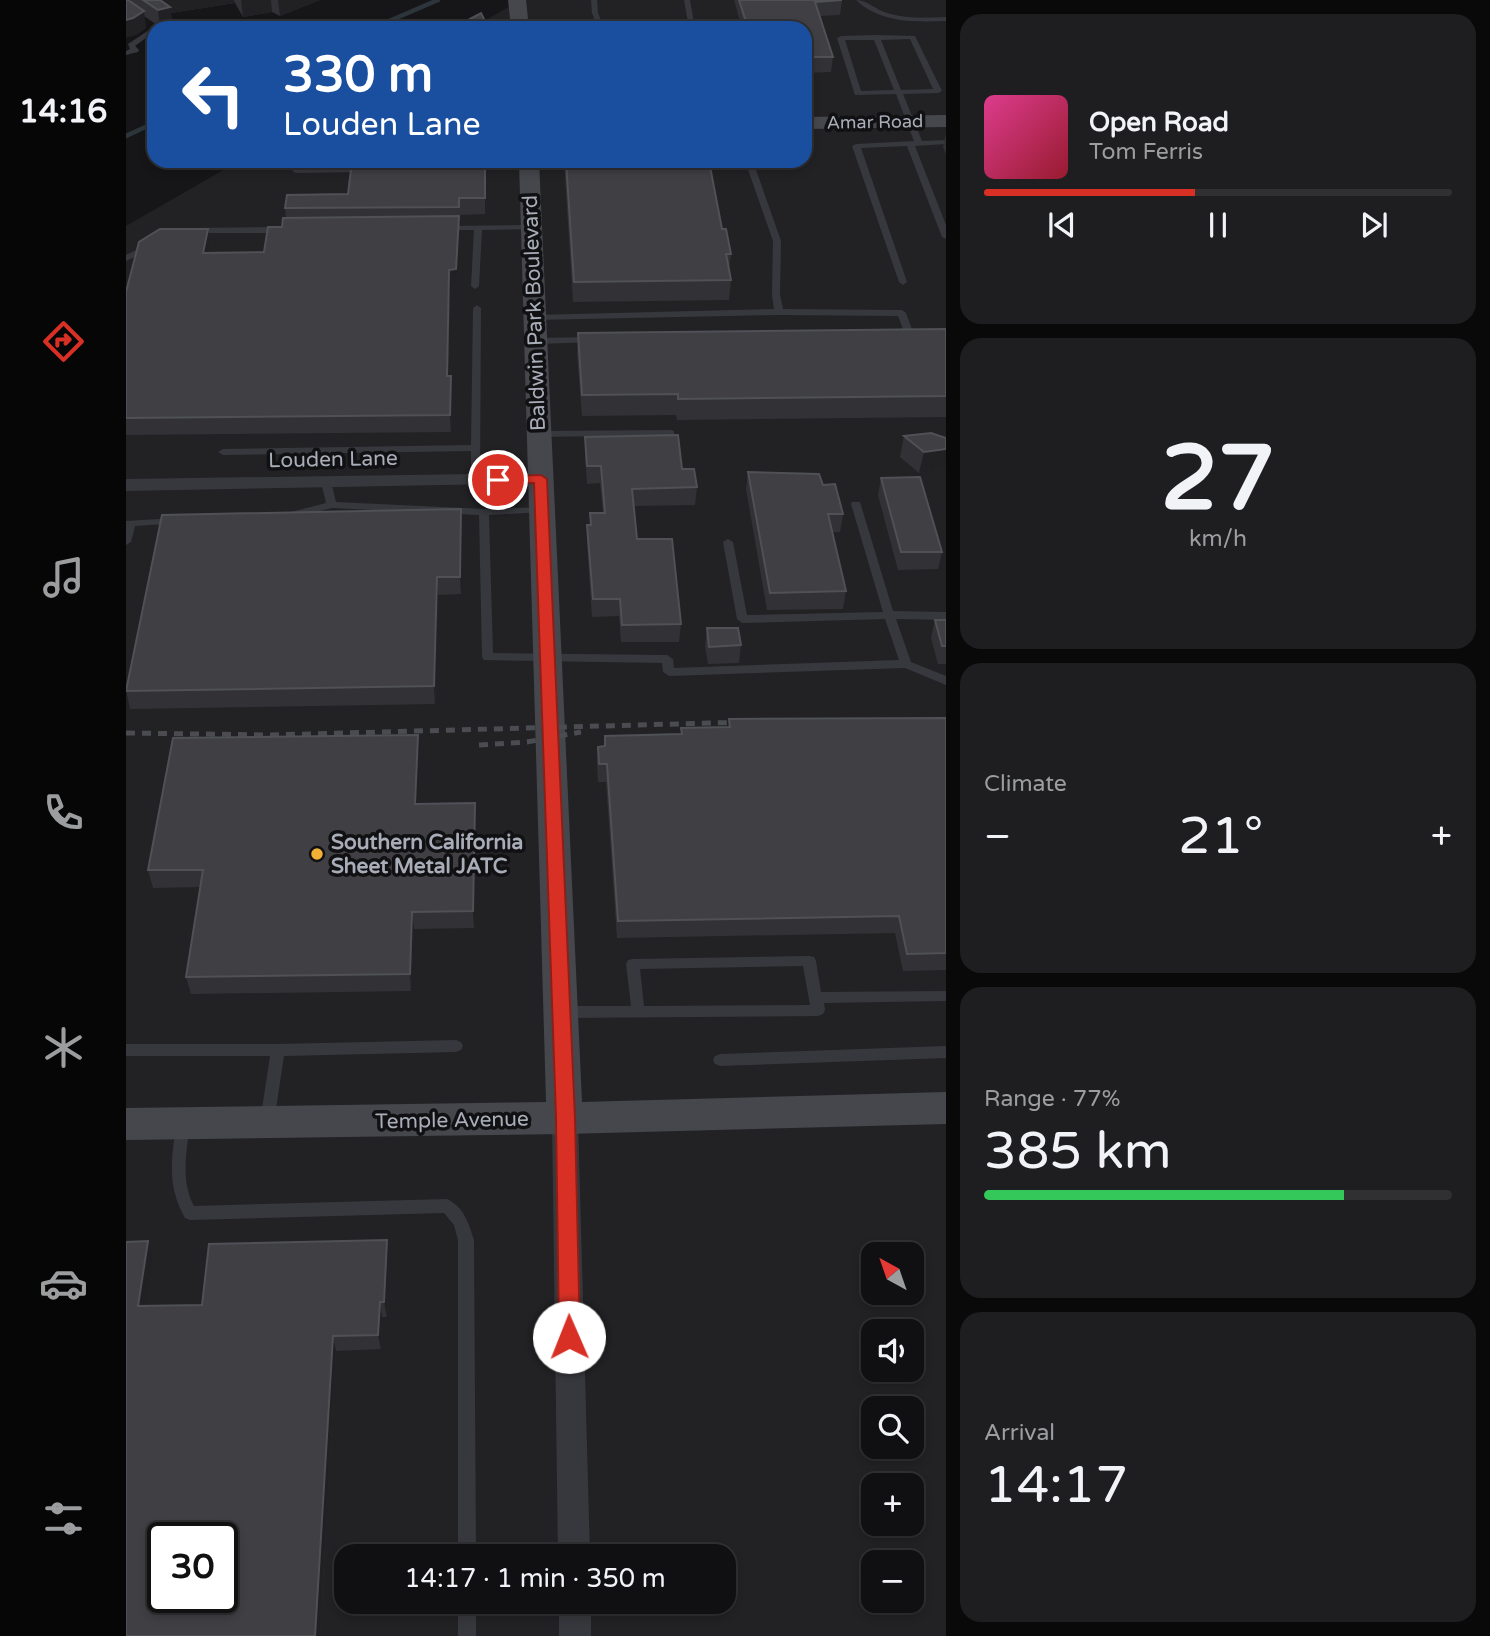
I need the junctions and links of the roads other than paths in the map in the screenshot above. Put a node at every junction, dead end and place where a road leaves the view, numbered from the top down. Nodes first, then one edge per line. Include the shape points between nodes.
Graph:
1 (517, 0) edge
2 (594, 0) edge
3 (687, 0) edge
4 (859, 0) edge
5 (946, 19) edge
6 (519, 21) edge
7 (598, 21) edge
8 (691, 21) edge
9 (147, 35) edge
10 (876, 37) junction
11 (126, 54) edge
12 (899, 93) junction
13 (911, 121) junction
14 (946, 121) edge
15 (812, 123) edge
16 (946, 142) edge
17 (914, 143) junction
18 (529, 168) edge
19 (751, 168) edge
20 (376, 169) edge
21 (296, 171) dead end
22 (531, 227) junction
23 (438, 228) edge
24 (478, 228) junction
25 (288, 230) edge
26 (180, 231) edge
27 (946, 237) edge
28 (158, 242) edge
29 (126, 258) edge
30 (903, 282) dead end
31 (475, 286) dead end
32 (477, 309) dead end
33 (779, 312) junction
34 (654, 317) junction
35 (581, 318) junction
36 (656, 328) dead end
37 (535, 329) junction
38 (946, 335) edge
39 (582, 340) junction
40 (607, 340) edge
41 (671, 433) edge
42 (539, 434) junction
43 (476, 448) junction
44 (223, 452) dead end
45 (541, 479) junction
46 (476, 480) junction
47 (326, 482) junction
48 (126, 485) edge
49 (856, 503) dead end
50 (332, 505) junction
51 (541, 509) junction
52 (484, 512) junction
53 (279, 515) edge
54 (128, 518) edge
55 (184, 520) edge
56 (126, 542) edge
57 (728, 542) dead end
58 (889, 615) junction
59 (946, 616) edge
60 (546, 659) junction
61 (906, 664) junction
62 (946, 681) edge
63 (946, 996) edge
64 (817, 998) junction
65 (638, 1010) junction
66 (561, 1013) junction
67 (456, 1046) dead end
68 (126, 1049) edge
69 (278, 1050) junction
70 (946, 1052) edge
71 (720, 1060) dead end
72 (946, 1108) edge
73 (565, 1118) junction
74 (267, 1122) junction
75 (184, 1123) junction
76 (126, 1124) edge
77 (467, 1544) edge
78 (574, 1544) edge
79 (467, 1614) edge
80 (575, 1614) edge
81 (467, 1636) edge
82 (575, 1636) edge

1 - 6 main road
2 - 7 lane
3 - 8 lane
4 - 5 lane via 878,15
9 - 11 lane
10 - 12 lane
10 - 12 lane via 841,38 858,93
10 - 12 lane via 914,37 938,91
12 - 13 lane
13 - 14 main road, Amar Road
13 - 15 main road, Amar Road
13 - 17 lane
16 - 17 lane
17 - 27 lane
17 - 30 lane via 856,146
18 - 22 main road, Baldwin Park Boulevard
19 - 33 lane via 777,241
20 - 21 lane
22 - 24 lane
22 - 37 main road, Baldwin Park Boulevard
23 - 24 lane
24 - 31 lane
25 - 26 lane
28 - 29 lane
32 - 43 lane
33 - 34 lane
33 - 38 lane via 902,313 909,335
34 - 35 lane
34 - 36 lane
35 - 37 lane
35 - 39 lane
37 - 39 lane
37 - 42 main road, Baldwin Park Boulevard
39 - 40 lane
41 - 42 lane
42 - 45 main road, Baldwin Park Boulevard
43 - 44 lane
43 - 46 lane
45 - 46 street, Louden Lane
45 - 51 main road, Baldwin Park Boulevard
46 - 47 street, Louden Lane
47 - 48 street, Louden Lane
47 - 50 lane
49 - 58 lane
50 - 52 lane
50 - 53 lane
51 - 52 lane
51 - 60 main road, Baldwin Park Boulevard
52 - 60 lane via 488,657
54 - 55 lane
54 - 56 lane
57 - 58 lane via 742,619
58 - 59 lane
58 - 61 lane
60 - 61 lane via 667,659 669,672
60 - 66 main road, Baldwin Park Boulevard
61 - 62 lane
63 - 64 lane
64 - 65 lane via 818,1010
64 - 65 lane via 809,961 633,964
65 - 66 lane
66 - 73 main road, Baldwin Park Boulevard
67 - 69 lane
68 - 69 lane
69 - 74 lane
70 - 71 lane
72 - 73 main road, Temple Avenue
73 - 74 main road, Temple Avenue
73 - 78 street, Baldwin Park Boulevard
74 - 75 main road, Temple Avenue
75 - 76 main road, Temple Avenue
75 - 77 lane via 177,1183 190,1213 447,1206 461,1222 466,1240
79 - 81 lane
80 - 82 street

